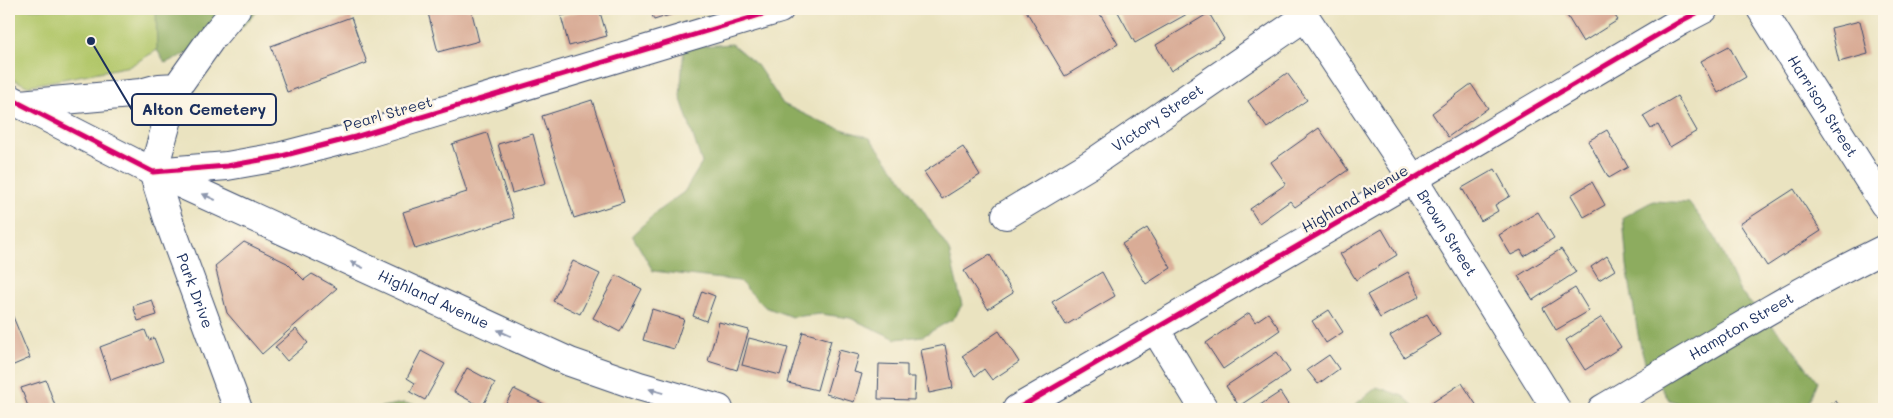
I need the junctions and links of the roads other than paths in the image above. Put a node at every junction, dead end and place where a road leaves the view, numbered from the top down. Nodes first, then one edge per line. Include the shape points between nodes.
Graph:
1 (236, 9) edge
2 (780, 9) edge
3 (1704, 9) edge
4 (1760, 9) edge
5 (1302, 13) edge
6 (176, 87) junction
7 (14, 101) edge
8 (153, 172) junction
9 (1413, 179) junction
10 (1884, 204) edge
11 (1006, 214) dead end
12 (1884, 249) edge
13 (1156, 329) junction
14 (238, 409) edge
15 (720, 409) edge
16 (1018, 409) edge
17 (1204, 409) edge
18 (1556, 409) edge
19 (1602, 409) edge

1 - 6 street
2 - 8 street, Pearl Street via 355,137 227,166
3 - 9 street, Highland Avenue
4 - 10 street, Harrison Street
5 - 9 street, Brown Street
5 - 11 street, Victory Street via 1091,164
6 - 7 street via 141,93
6 - 8 street
7 - 8 street
8 - 14 street, Park Drive
15 -> 8 street, Highland Avenue via 570,362
9 - 13 street, Highland Avenue
9 - 18 street, Brown Street
12 - 19 street, Hampton Street via 1842,269
13 - 16 street, Highland Avenue
13 - 17 street

